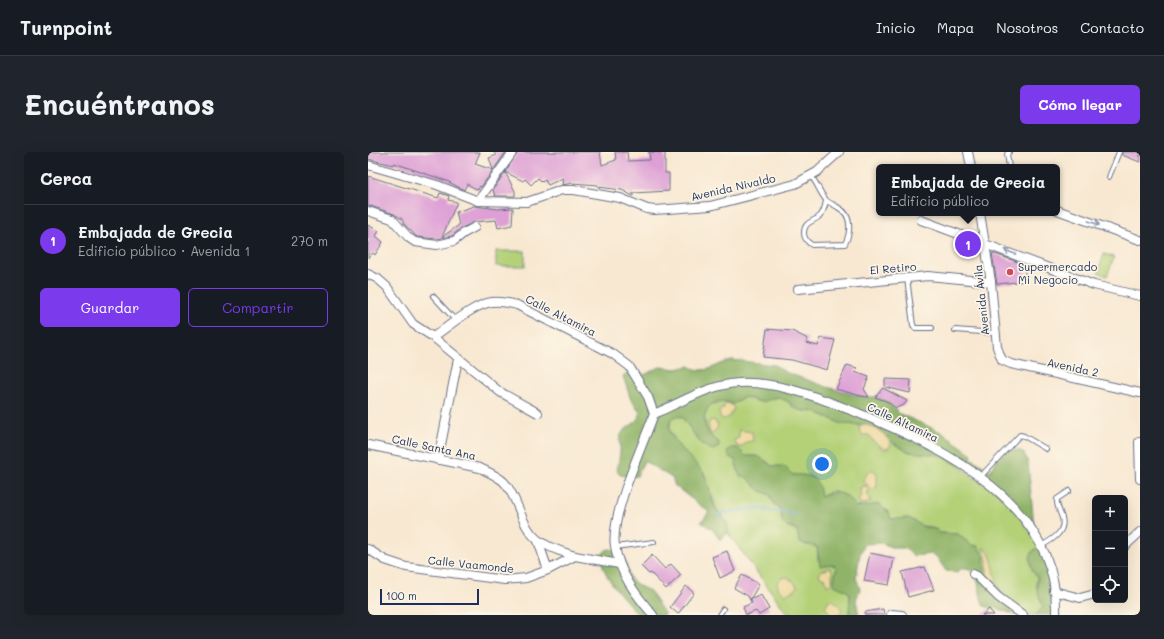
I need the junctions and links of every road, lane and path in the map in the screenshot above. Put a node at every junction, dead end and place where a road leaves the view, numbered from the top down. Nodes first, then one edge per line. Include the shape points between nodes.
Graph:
1 (513, 152) edge
2 (839, 152) edge
3 (968, 152) edge
4 (1009, 152) edge
5 (1119, 152) edge
6 (970, 164) edge
7 (1009, 164) edge
8 (368, 166) edge
9 (810, 176) junction
10 (1109, 177) dead end
11 (478, 201) junction
12 (826, 201) junction
13 (368, 211) edge
14 (1060, 211) edge
15 (981, 216) edge
16 (921, 220) dead end
17 (475, 227) dead end
18 (1140, 240) edge
19 (986, 243) junction
20 (368, 274) edge
21 (907, 277) junction
22 (991, 282) junction
23 (798, 289) dead end
24 (433, 296) dead end
25 (1140, 296) edge
26 (457, 321) junction
27 (932, 328) dead end
28 (955, 330) dead end
29 (995, 333) junction
30 (433, 337) junction
31 (458, 359) junction
32 (1002, 360) joint
33 (1140, 394) edge
34 (538, 413) dead end
35 (654, 414) junction
36 (1139, 442) dead end
37 (368, 444) edge
38 (1046, 449) dead end
39 (438, 460) junction
40 (981, 476) junction
41 (1140, 479) edge
42 (1069, 491) dead end
43 (1140, 532) edge
44 (538, 541) junction
45 (654, 542) dead end
46 (1128, 543) edge
47 (1041, 546) junction
48 (615, 547) junction
49 (368, 549) edge
50 (575, 556) junction
51 (619, 564) junction
52 (548, 570) junction
53 (973, 574) dead end
54 (1054, 591) junction
55 (1092, 595) edge
56 (723, 609) dead end
57 (891, 614) edge
58 (653, 615) edge
59 (719, 615) edge
60 (902, 615) edge
61 (1023, 615) edge
62 (1056, 615) edge

1 - 11 street
2 - 9 street, Avenida Nivaldo
3 - 6 street
4 - 7 lane
5 - 10 lane
8 - 11 street, Avenida Nivaldo via 437,185
9 - 11 street, Avenida Nivaldo via 795,184 710,206 692,208 647,209 620,198 574,190 562,190 527,202
9 - 12 lane
12 - 12 lane via 820,216 804,228 804,236 812,245 845,244 850,226 846,215 841,209
13 - 17 street via 392,219 415,242 437,246 454,241
14 -> 18 street
15 - 19 street, Avenida Ávila
16 - 19 street
19 - 22 street, Avenida Ávila
25 -> 19 street via 1094,285
20 - 30 street via 387,287 413,324
21 - 22 street, El Retiro via 928,276
21 - 23 street, El Retiro
21 - 27 lane via 913,325 918,329
22 - 29 street, Avenida Ávila
24 - 26 lane
26 - 30 street, Calle Altamira
26 - 35 street, Calle Altamira via 472,310 491,302 517,305 613,354 629,366 648,397
28 - 29 lane
29 - 32 street, Avenida Ávila
30 - 31 street
31 - 34 street via 500,392
31 - 39 street
32 - 33 street, Avenida 2
35 - 40 street, Calle Altamira via 710,389 738,383 760,383 831,402 874,420 952,457
35 - 48 street via 614,530
36 - 41 street
37 - 39 street, Calle Santa Ana
38 - 40 lane via 1020,435
39 - 44 street, Calle Santa Ana via 480,468 503,481 511,491 528,528
40 - 47 street, Calle Altamira via 1024,518
42 - 47 lane via 1057,499 1063,523 1061,531
43 - 46 street
44 - 50 street
44 - 52 street, Calle Santa Ana
45 - 48 lane
47 - 54 street, Calle Altamira via 1050,565
48 - 51 street
49 - 52 street, Calle Vaamonde via 385,560 406,567 505,580 526,578
50 - 51 street
50 - 52 street, Calle Vaamonde
51 - 58 street via 627,581
53 - 61 street
54 - 55 street via 1080,598
54 - 62 street, Calle Altamira
56 - 59 lane
57 - 60 street

